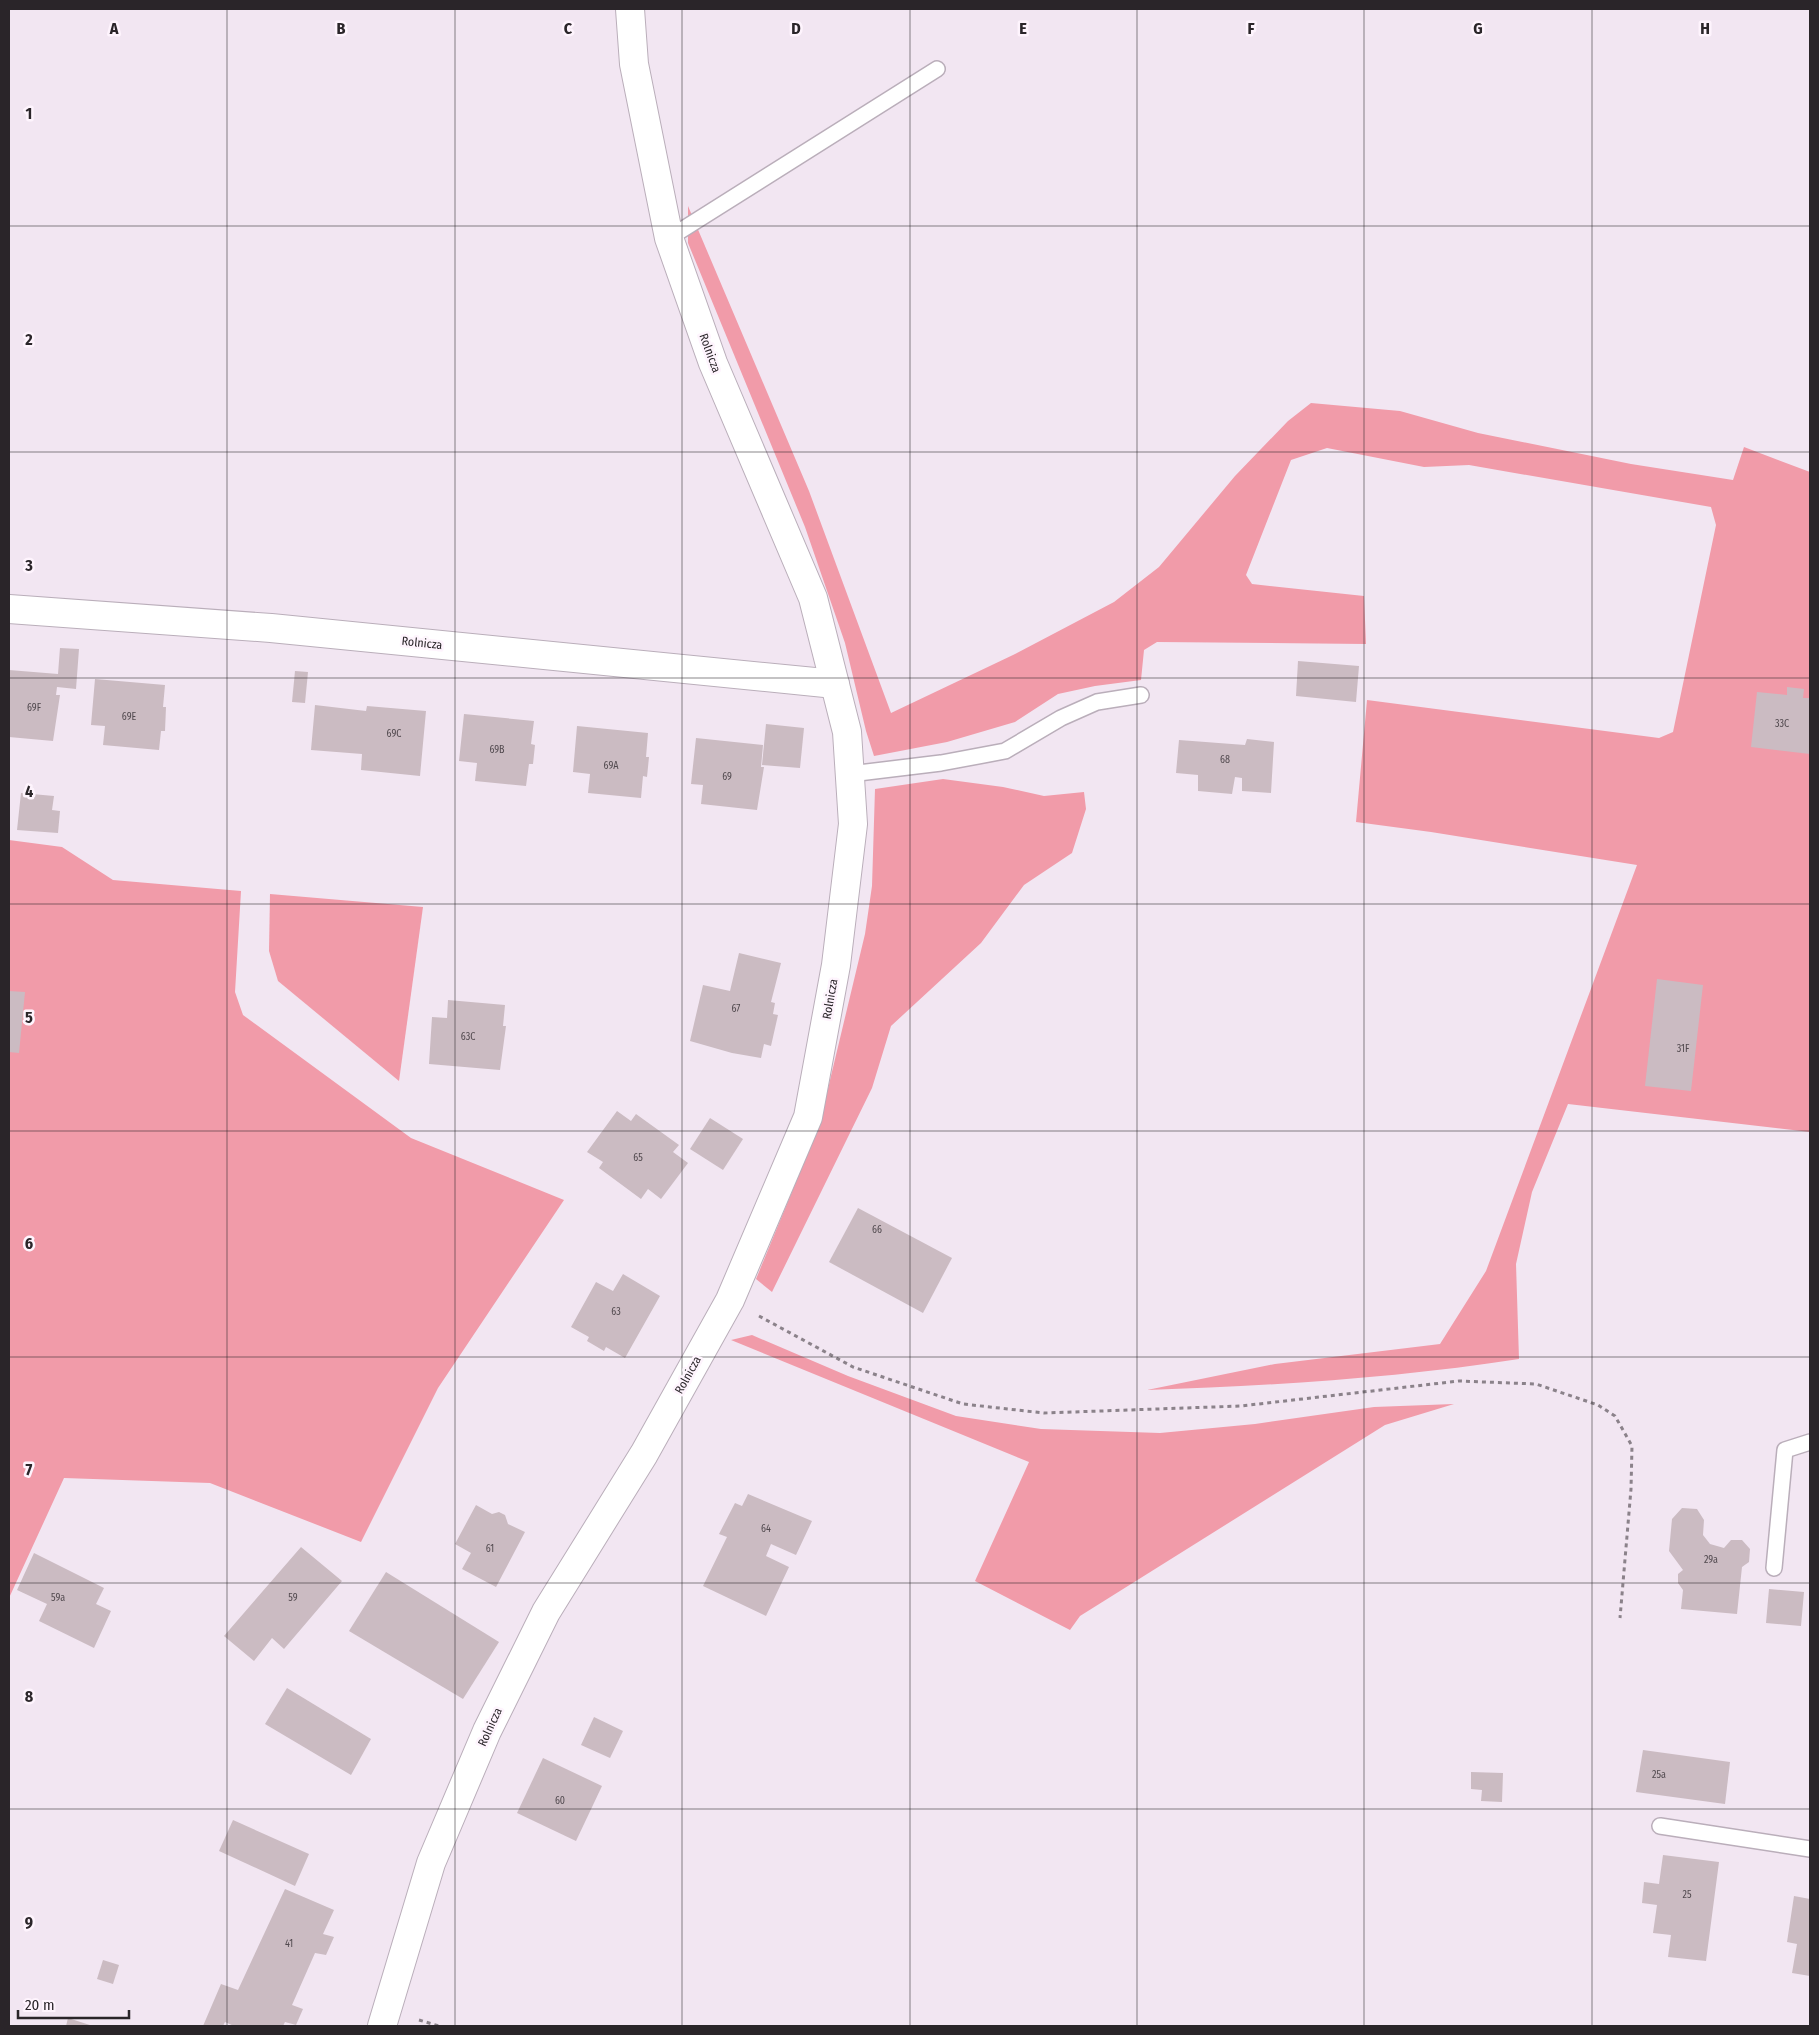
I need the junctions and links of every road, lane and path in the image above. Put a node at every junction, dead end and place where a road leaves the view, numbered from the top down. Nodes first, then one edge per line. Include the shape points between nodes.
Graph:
1 (630, 9) edge
2 (937, 69) dead end
3 (669, 238) junction
4 (9, 609) edge
5 (835, 684) junction
6 (1140, 695) dead end
7 (850, 774) junction
8 (730, 1300) junction
9 (1810, 1442) edge
10 (1774, 1568) dead end
11 (1620, 1618) dead end
12 (1660, 1826) dead end
13 (1810, 1849) edge
14 (382, 2026) edge

1 - 3 street, Rolnicza via 634,64
2 - 3 lane
3 - 5 street, Rolnicza via 713,363 813,598
4 - 5 street, Rolnicza via 270,628
5 - 7 street, Rolnicza via 847,732
6 - 7 lane via 1097,702 1005,751
7 - 8 street, Rolnicza via 853,824 836,965 808,1117
8 - 11 path via 853,1367 963,1404 1044,1413 1241,1406 1459,1382 1536,1384 1598,1405 1615,1416 1632,1446
8 - 14 street, Rolnicza via 644,1454 546,1612 487,1731 431,1863
9 - 10 lane via 1785,1450
12 - 13 lane

